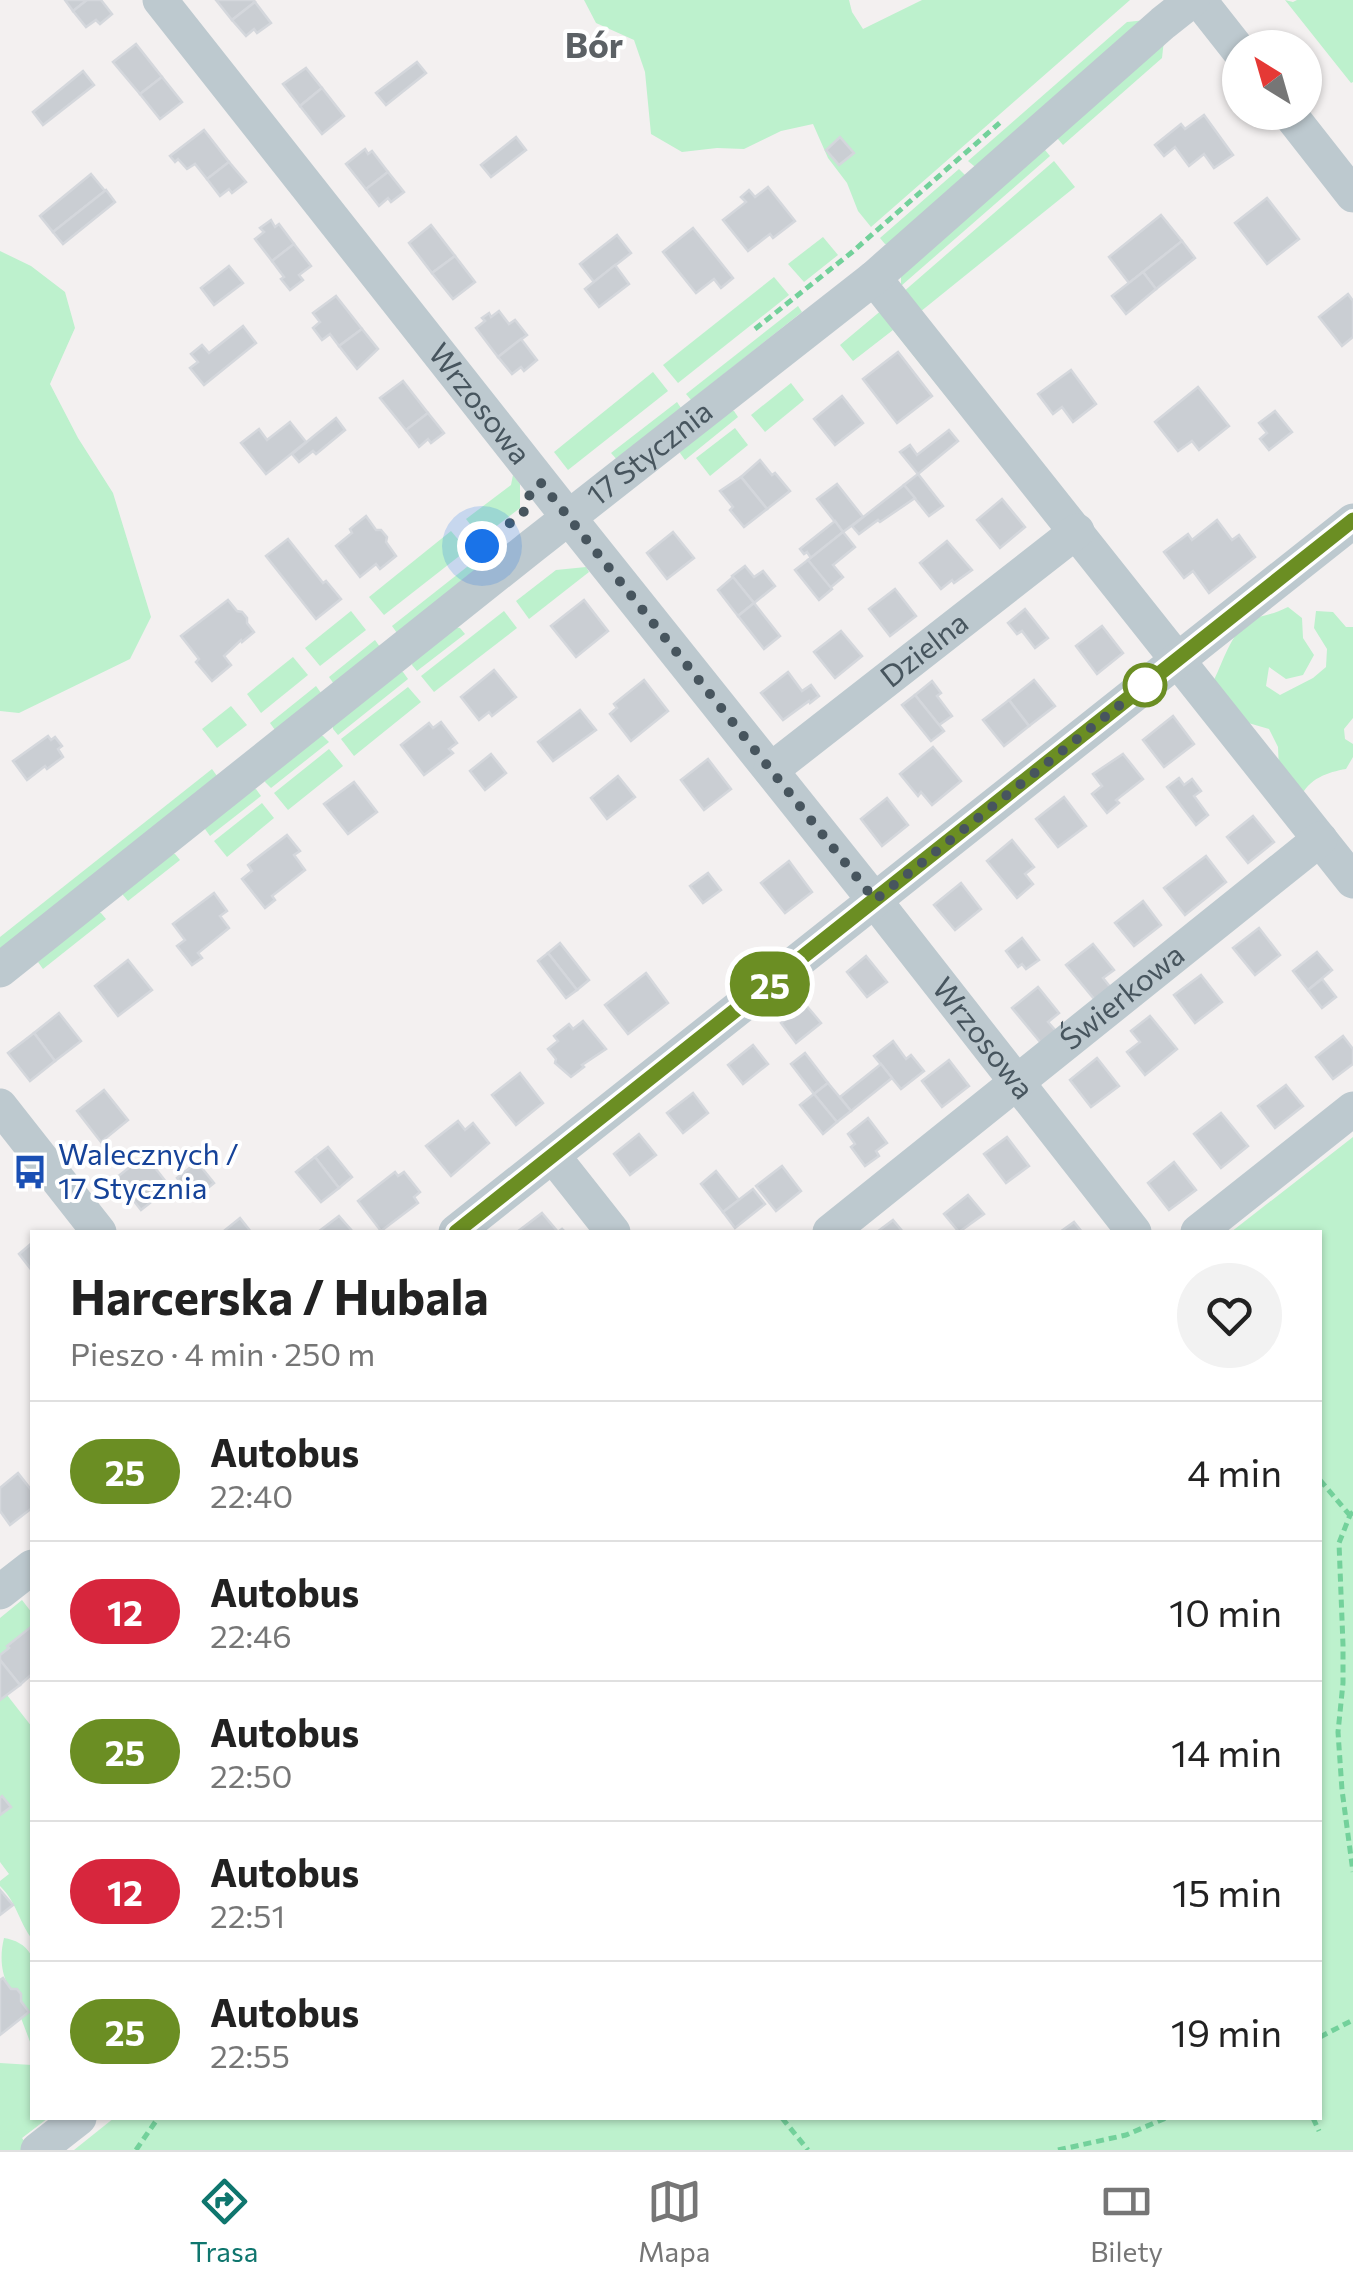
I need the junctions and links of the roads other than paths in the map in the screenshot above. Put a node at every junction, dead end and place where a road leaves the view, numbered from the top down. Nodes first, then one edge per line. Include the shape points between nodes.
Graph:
1 (160, 0) edge
2 (1196, 0) edge
3 (1222, 31) edge
4 (1302, 130) edge
5 (1353, 194) edge
6 (874, 278) junction
7 (569, 518) junction
8 (1353, 520) edge
9 (1077, 531) junction
10 (1178, 659) junction
11 (772, 770) junction
12 (1320, 839) junction
13 (1353, 881) edge
14 (875, 900) junction
15 (0, 970) edge
16 (1016, 1084) junction
17 (0, 1106) edge
18 (1353, 1109) edge
19 (553, 1156) junction
20 (97, 1230) edge
21 (459, 1230) edge
22 (611, 1230) edge
23 (833, 1230) edge
24 (1132, 1230) edge
25 (1201, 1230) edge
26 (30, 1569) edge
27 (0, 1592) edge
28 (76, 2120) edge
29 (38, 2150) edge

1 - 7 street, Wrzosowa
2 - 3 street
2 - 6 street, 17 Stycznia
4 - 5 street
6 - 7 street, 17 Stycznia
6 - 9 street
7 - 11 street, Wrzosowa
7 - 15 street, 17 Stycznia
8 - 10 street
9 - 10 street
9 - 11 street, Dzielna
10 - 12 street
10 - 14 street
11 - 14 street, Wrzosowa
12 - 13 street
12 - 16 street, Świerkowa
14 - 16 street, Wrzosowa
14 - 19 street
16 - 23 street, Świerkowa
16 - 24 street, Wrzosowa
17 - 20 street
18 - 25 street
19 - 21 street
19 - 22 street
26 - 27 street
28 - 29 street

